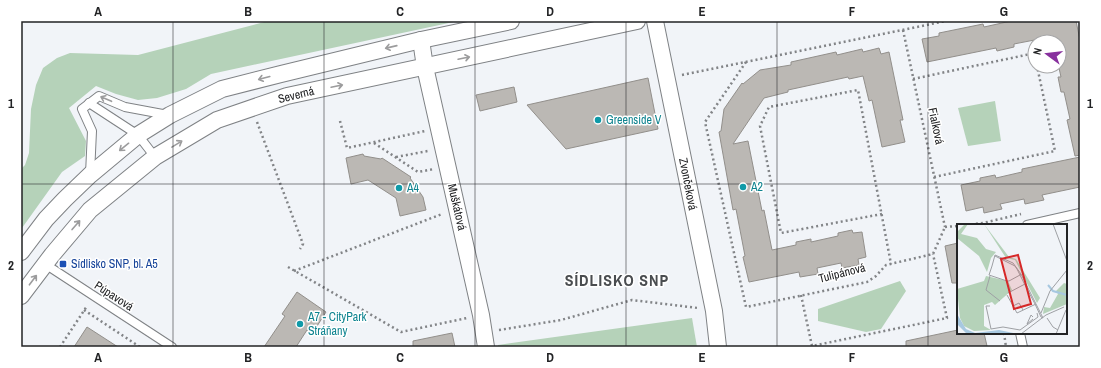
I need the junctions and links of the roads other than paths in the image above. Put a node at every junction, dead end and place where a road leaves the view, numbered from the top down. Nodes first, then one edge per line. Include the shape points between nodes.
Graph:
1 (511, 21) edge
2 (637, 21) edge
3 (655, 21) edge
4 (421, 40) junction
5 (426, 66) junction
6 (89, 103) junction
7 (170, 115) junction
8 (138, 135) junction
9 (155, 157) junction
10 (90, 175) junction
11 (1080, 213) edge
12 (1031, 224) edge
13 (22, 251) edge
14 (45, 264) junction
15 (21, 296) edge
16 (1020, 334) edge
17 (485, 340) edge
18 (172, 347) edge
19 (718, 347) edge
20 (1022, 347) edge

1 - 4 street, Severná
5 -> 2 street, Severná
3 - 19 street, Zvončeková via 714,311
4 - 5 street, Muškátová
4 -> 7 street, Severná via 222,89
9 -> 5 street, Severná via 217,120 287,96
5 - 17 street, Muškátová
7 -> 6 lane via 125,107 99,96
6 - 8 lane
6 - 10 lane via 82,109 92,131
7 - 8 street, Severná
8 - 9 lane
8 -> 10 street, Severná
14 -> 9 street, Severná via 90,210
10 - 13 street, Severná via 46,220
11 - 12 lane
13 - 14 street
15 -> 14 street, Severná
14 - 18 lane, Púpavová
16 - 20 lane

